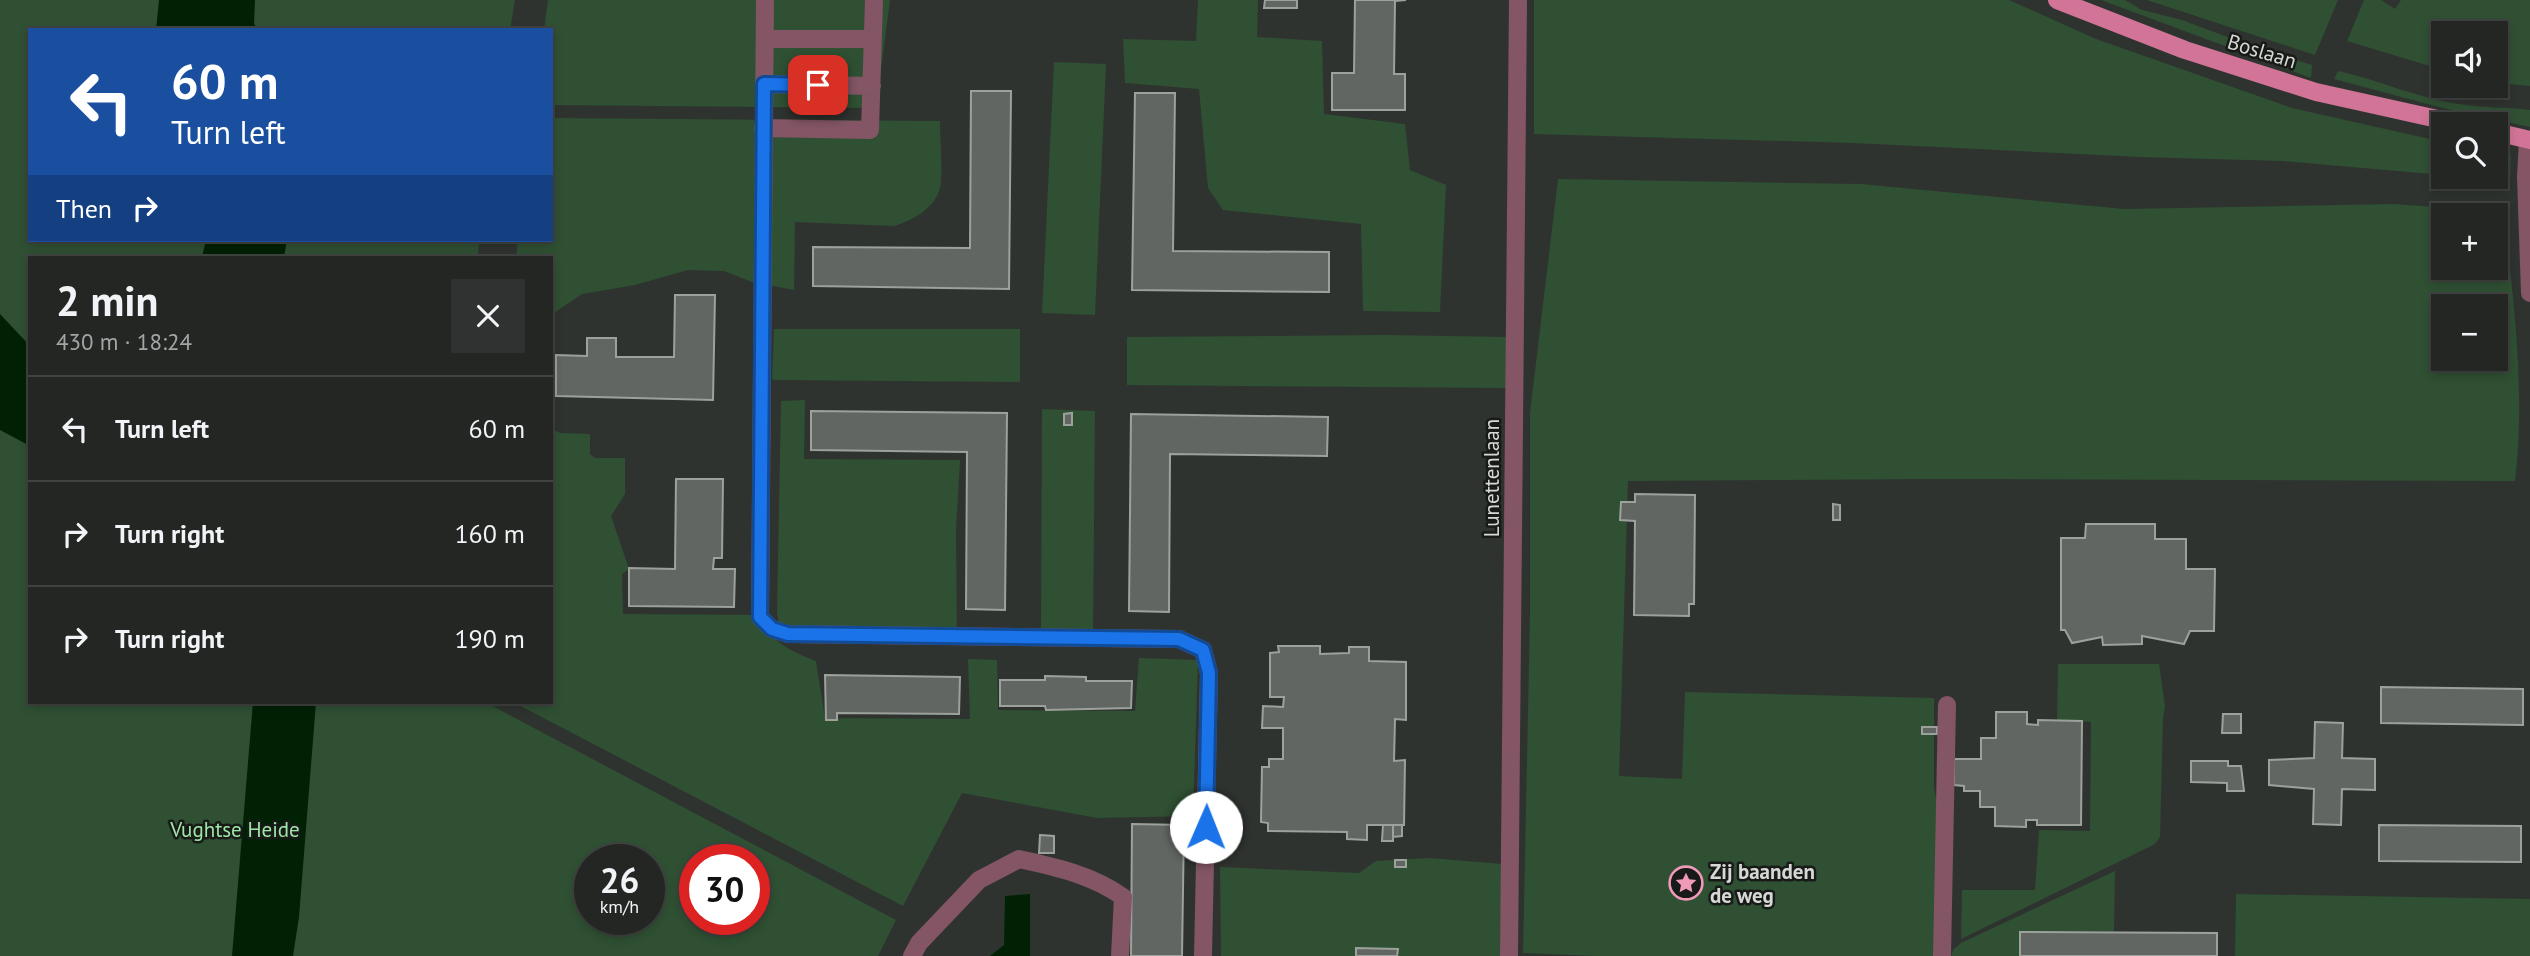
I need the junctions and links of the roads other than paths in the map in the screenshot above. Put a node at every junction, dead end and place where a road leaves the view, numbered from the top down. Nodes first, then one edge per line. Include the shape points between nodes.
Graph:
1 (765, 0) edge
2 (874, 0) edge
3 (1518, 0) edge
4 (2057, 0) edge
5 (873, 38) junction
6 (766, 39) junction
7 (764, 84) junction
8 (872, 86) junction
9 (2431, 118) edge
10 (763, 128) junction
11 (2508, 135) edge
12 (2529, 140) edge
13 (2530, 293) edge
14 (1947, 705) dead end
15 (912, 956) edge
16 (1120, 956) edge
17 (1203, 956) edge
18 (1509, 956) edge
19 (1942, 956) edge

1 - 6 street
2 - 5 street
3 - 18 street, Lunettenlaan
4 - 9 main road, Boslaan via 2185,50 2316,92
5 - 6 street
5 - 8 street
6 - 7 street
7 - 8 street
7 - 10 street
8 - 10 street via 870,130
10 - 17 street via 760,617 772,629 788,634 1179,639 1203,650 1209,673
11 - 12 main road
12 - 13 street
14 - 19 street
15 - 16 street via 979,880 1019,859 1067,869 1123,897

